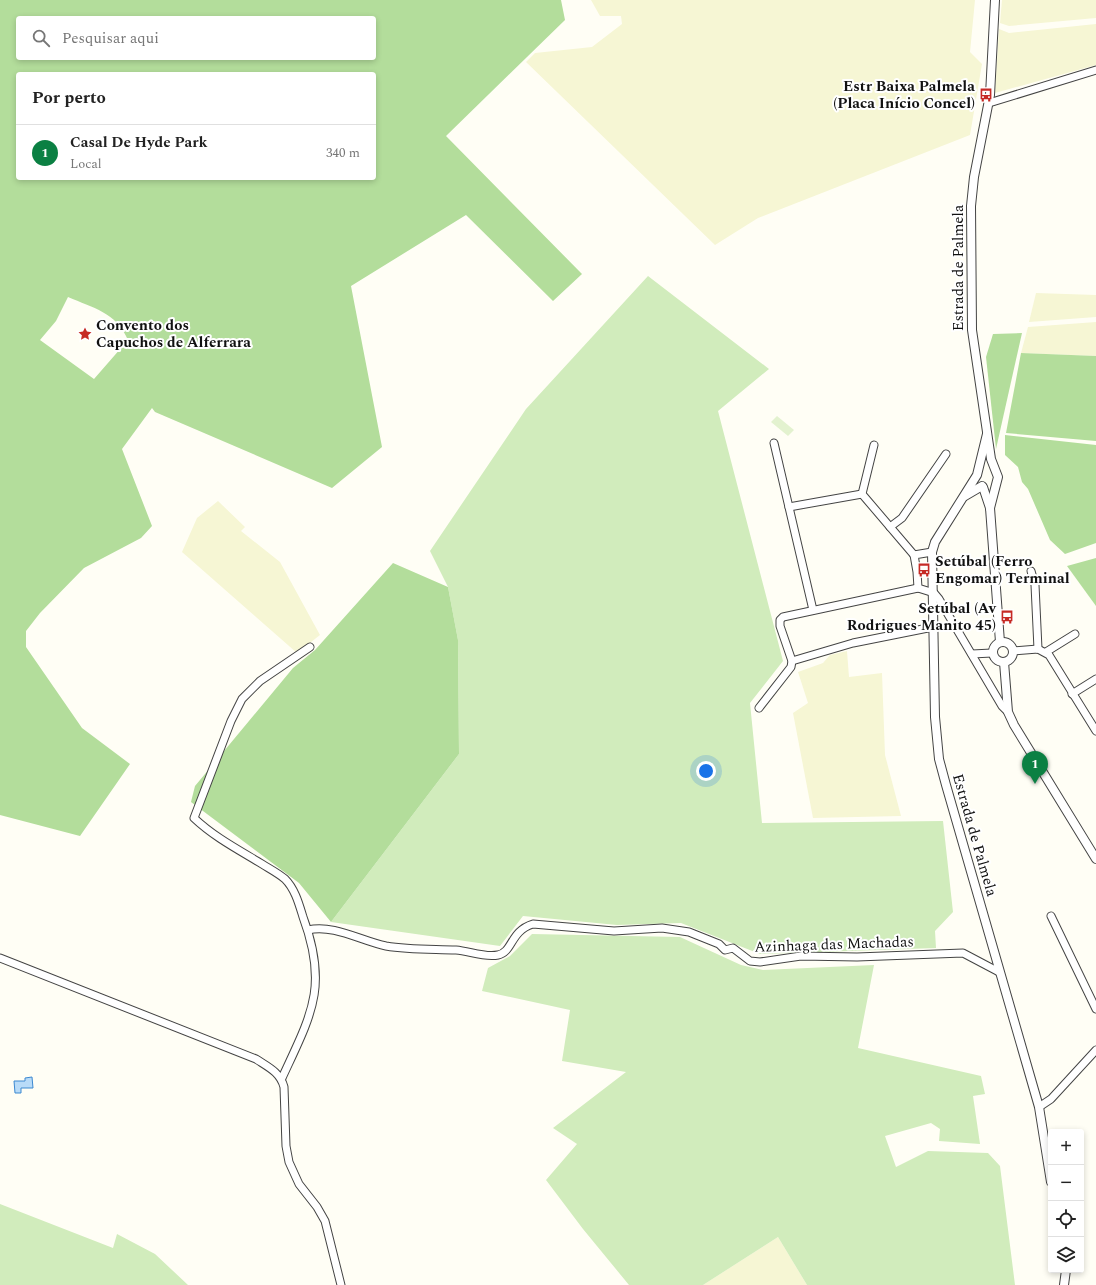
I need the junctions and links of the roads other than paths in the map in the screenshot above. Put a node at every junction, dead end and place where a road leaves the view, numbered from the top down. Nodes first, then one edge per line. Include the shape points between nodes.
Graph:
1 (995, 0) edge
2 (1096, 70) edge
3 (989, 103) junction
4 (987, 434) junction
5 (774, 443) dead end
6 (874, 445) dead end
7 (946, 454) dead end
8 (996, 471) junction
9 (978, 473) junction
10 (996, 483) junction
11 (983, 486) junction
12 (862, 494) junction
13 (964, 496) junction
14 (789, 507) junction
15 (990, 508) junction
16 (890, 527) junction
17 (932, 552) junction
18 (914, 556) junction
19 (1031, 570) dead end
20 (918, 588) junction
21 (934, 593) junction
22 (813, 610) junction
23 (934, 627) junction
24 (1075, 634) dead end
25 (1000, 642) junction
26 (310, 647) dead end
27 (1038, 649) junction
28 (1013, 651) junction
29 (1046, 652) junction
30 (992, 653) junction
31 (972, 654) junction
32 (792, 661) junction
33 (1004, 662) junction
34 (1096, 679) edge
35 (1072, 694) junction
36 (759, 708) dead end
37 (1008, 712) junction
38 (1096, 731) edge
39 (1096, 859) edge
40 (1051, 916) dead end
41 (308, 930) junction
42 (0, 958) edge
43 (999, 972) junction
44 (1096, 1009) edge
45 (1096, 1050) edge
46 (282, 1078) junction
47 (1038, 1107) junction
48 (1048, 1165) edge
49 (1066, 1273) edge
50 (341, 1285) edge
51 (1064, 1285) edge

1 - 3 street, Estrada de Palmela
2 - 3 street
3 - 4 street, Estrada de Palmela via 974,177 972,206 972,330
4 - 8 street, Estrada de Palmela via 991,459
4 - 9 street, Estrada de Palmela
5 - 14 street
6 - 12 street
7 - 16 street via 902,518
8 - 9 street via 987,467
8 - 10 street
9 - 11 street via 978,481
9 - 13 street, Estrada de Palmela
10 - 11 street via 992,487
10 - 15 street
11 - 13 street, Estrada de Palmela
11 - 15 street
12 - 14 street
12 - 16 street
13 - 17 street, Estrada de Palmela via 935,542
14 - 22 street
15 - 25 street
16 - 18 street
17 - 18 street
17 - 21 street, Estrada de Palmela
18 - 20 street
19 - 27 street via 1035,585
20 - 21 street
20 - 22 street
21 - 23 street, Estrada de Palmela
21 - 31 street
22 - 32 street via 783,617 780,620
23 - 32 street via 853,643
23 - 43 street, Estrada de Palmela via 935,717 939,759
24 - 29 street
25 - 28 street via 1010,645
25 - 30 street
26 - 41 street via 260,681 242,699 194,818 214,834 284,879 294,891
27 - 28 street
27 - 29 street
28 - 33 street via 1010,660
29 - 35 street
30 - 31 street
30 - 33 street via 997,661
31 - 37 street
32 - 36 street via 788,673
33 - 37 street
34 - 35 street
35 - 38 street
37 - 39 street
40 - 44 street
41 - 43 street, Azinhaga das Machadas via 321,929 364,938 386,946 432,951 455,950 494,956 506,952 516,934 534,924 614,931 662,928 689,932 719,944 725,950 733,948 750,961 801,956 857,957 963,953
41 - 46 street via 316,962 316,990 308,1021
42 - 46 street via 256,1059
43 - 47 street, Estrada de Palmela
45 - 47 street via 1051,1099
46 - 50 street via 289,1162 299,1184 325,1222
47 - 48 street, Estrada de Palmela
49 - 51 street

